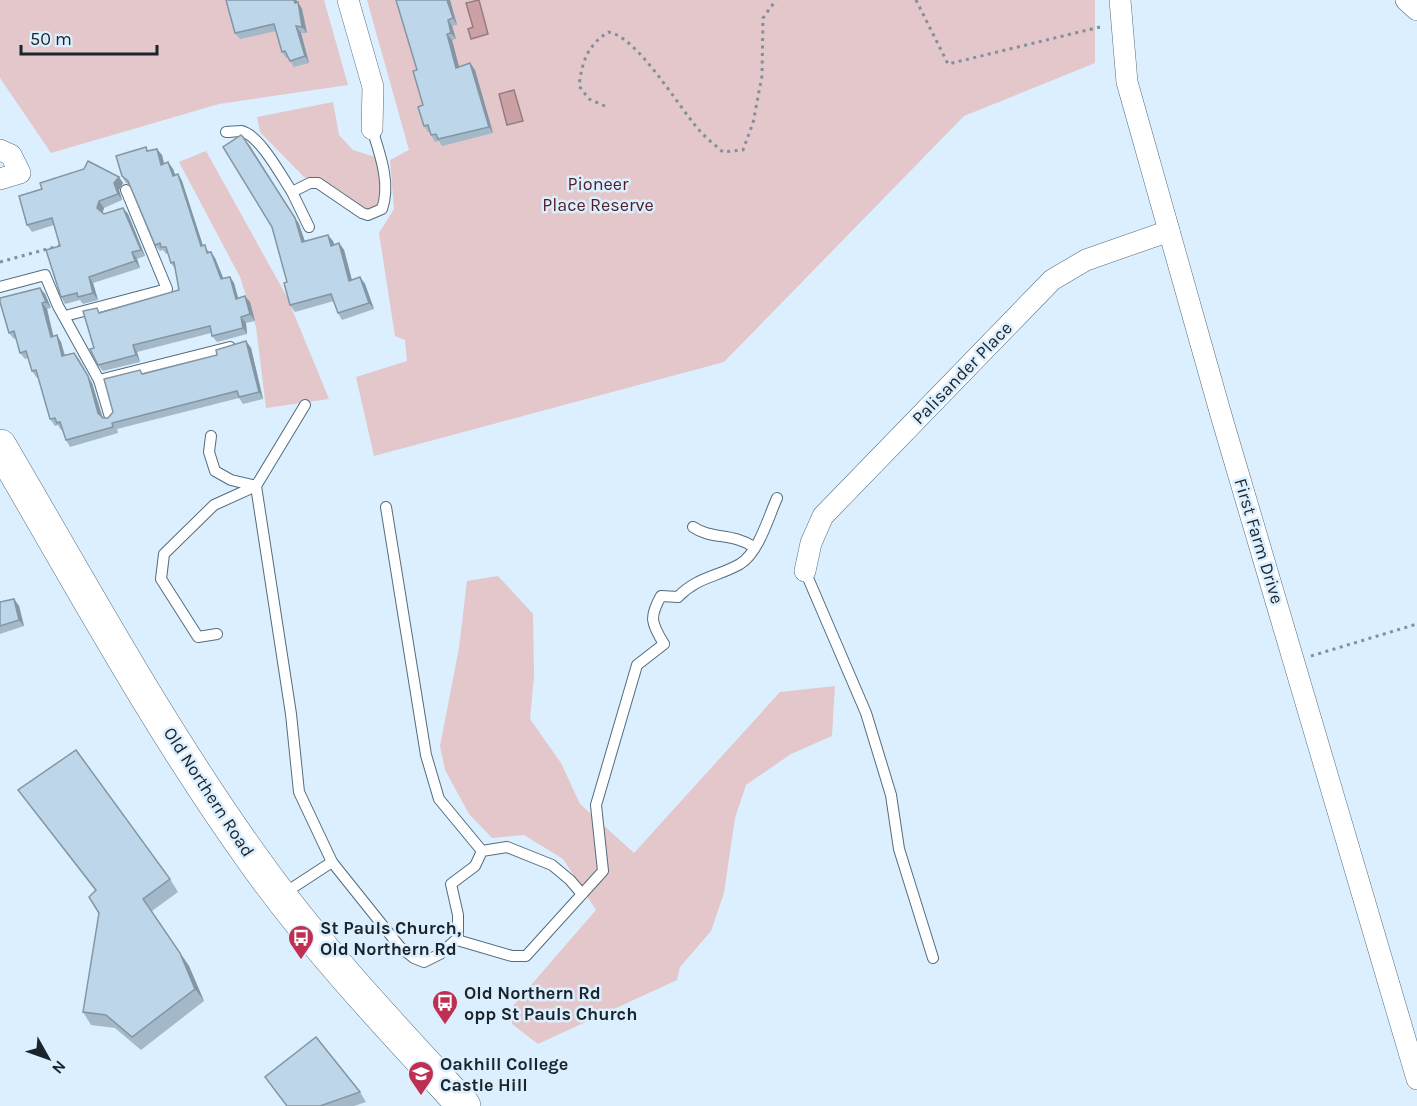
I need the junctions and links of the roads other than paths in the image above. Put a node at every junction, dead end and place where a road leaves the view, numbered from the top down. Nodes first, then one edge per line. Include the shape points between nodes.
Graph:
1 (348, 0) edge
2 (1120, 0) edge
3 (1406, 0) edge
4 (1417, 10) edge
5 (372, 129) joint
6 (226, 132) dead end
7 (0, 150) edge
8 (0, 179) edge
9 (126, 190) edge
10 (292, 192) junction
11 (309, 227) dead end
12 (1169, 231) junction
13 (0, 287) edge
14 (65, 316) junction
15 (245, 344) edge
16 (99, 380) junction
17 (304, 405) dead end
18 (111, 417) edge
19 (211, 436) dead end
20 (0, 446) edge
21 (256, 486) junction
22 (777, 498) dead end
23 (386, 507) dead end
24 (693, 527) dead end
25 (754, 547) junction
26 (805, 572) joint
27 (218, 634) dead end
28 (482, 851) junction
29 (332, 862) junction
30 (582, 894) junction
31 (281, 896) junction
32 (457, 940) junction
33 (933, 958) dead end
34 (1417, 1079) edge
35 (464, 1106) edge

1 - 5 street via 373,87
2 - 12 street, First Farm Drive via 1127,82
3 - 4 street
5 - 10 lane via 383,163 385,200 381,209 368,215 362,213 318,183
6 - 10 lane via 242,131 251,137
7 - 8 street via 11,155 20,173
9 - 14 lane via 128,206 167,289
10 - 11 lane
12 - 26 street, Palisander Place via 1086,260 1052,280 823,516 811,543
12 - 34 street, First Farm Drive
13 - 14 lane via 45,275
14 - 16 lane
15 - 16 lane
16 - 18 lane
17 - 21 lane
19 - 21 lane via 209,452 215,471
20 - 31 main road, Old Northern Road via 194,772
21 - 27 lane via 214,505 164,554 161,579 198,637
21 - 29 lane via 299,792
22 - 25 lane
23 - 28 lane via 426,755 439,799
24 - 25 lane via 701,532 741,538
25 - 30 lane via 741,563 690,584 678,597 661,596 652,611 652,621 664,644 637,665 596,805 603,871
26 - 33 lane via 866,714 891,795 899,849
28 - 30 lane via 507,847 552,865
28 - 32 lane via 475,866 452,884 458,915
29 - 31 lane
29 - 32 lane via 400,947 414,958 424,962
30 - 32 lane via 526,956 512,957
31 - 35 main road, Old Northern Road

